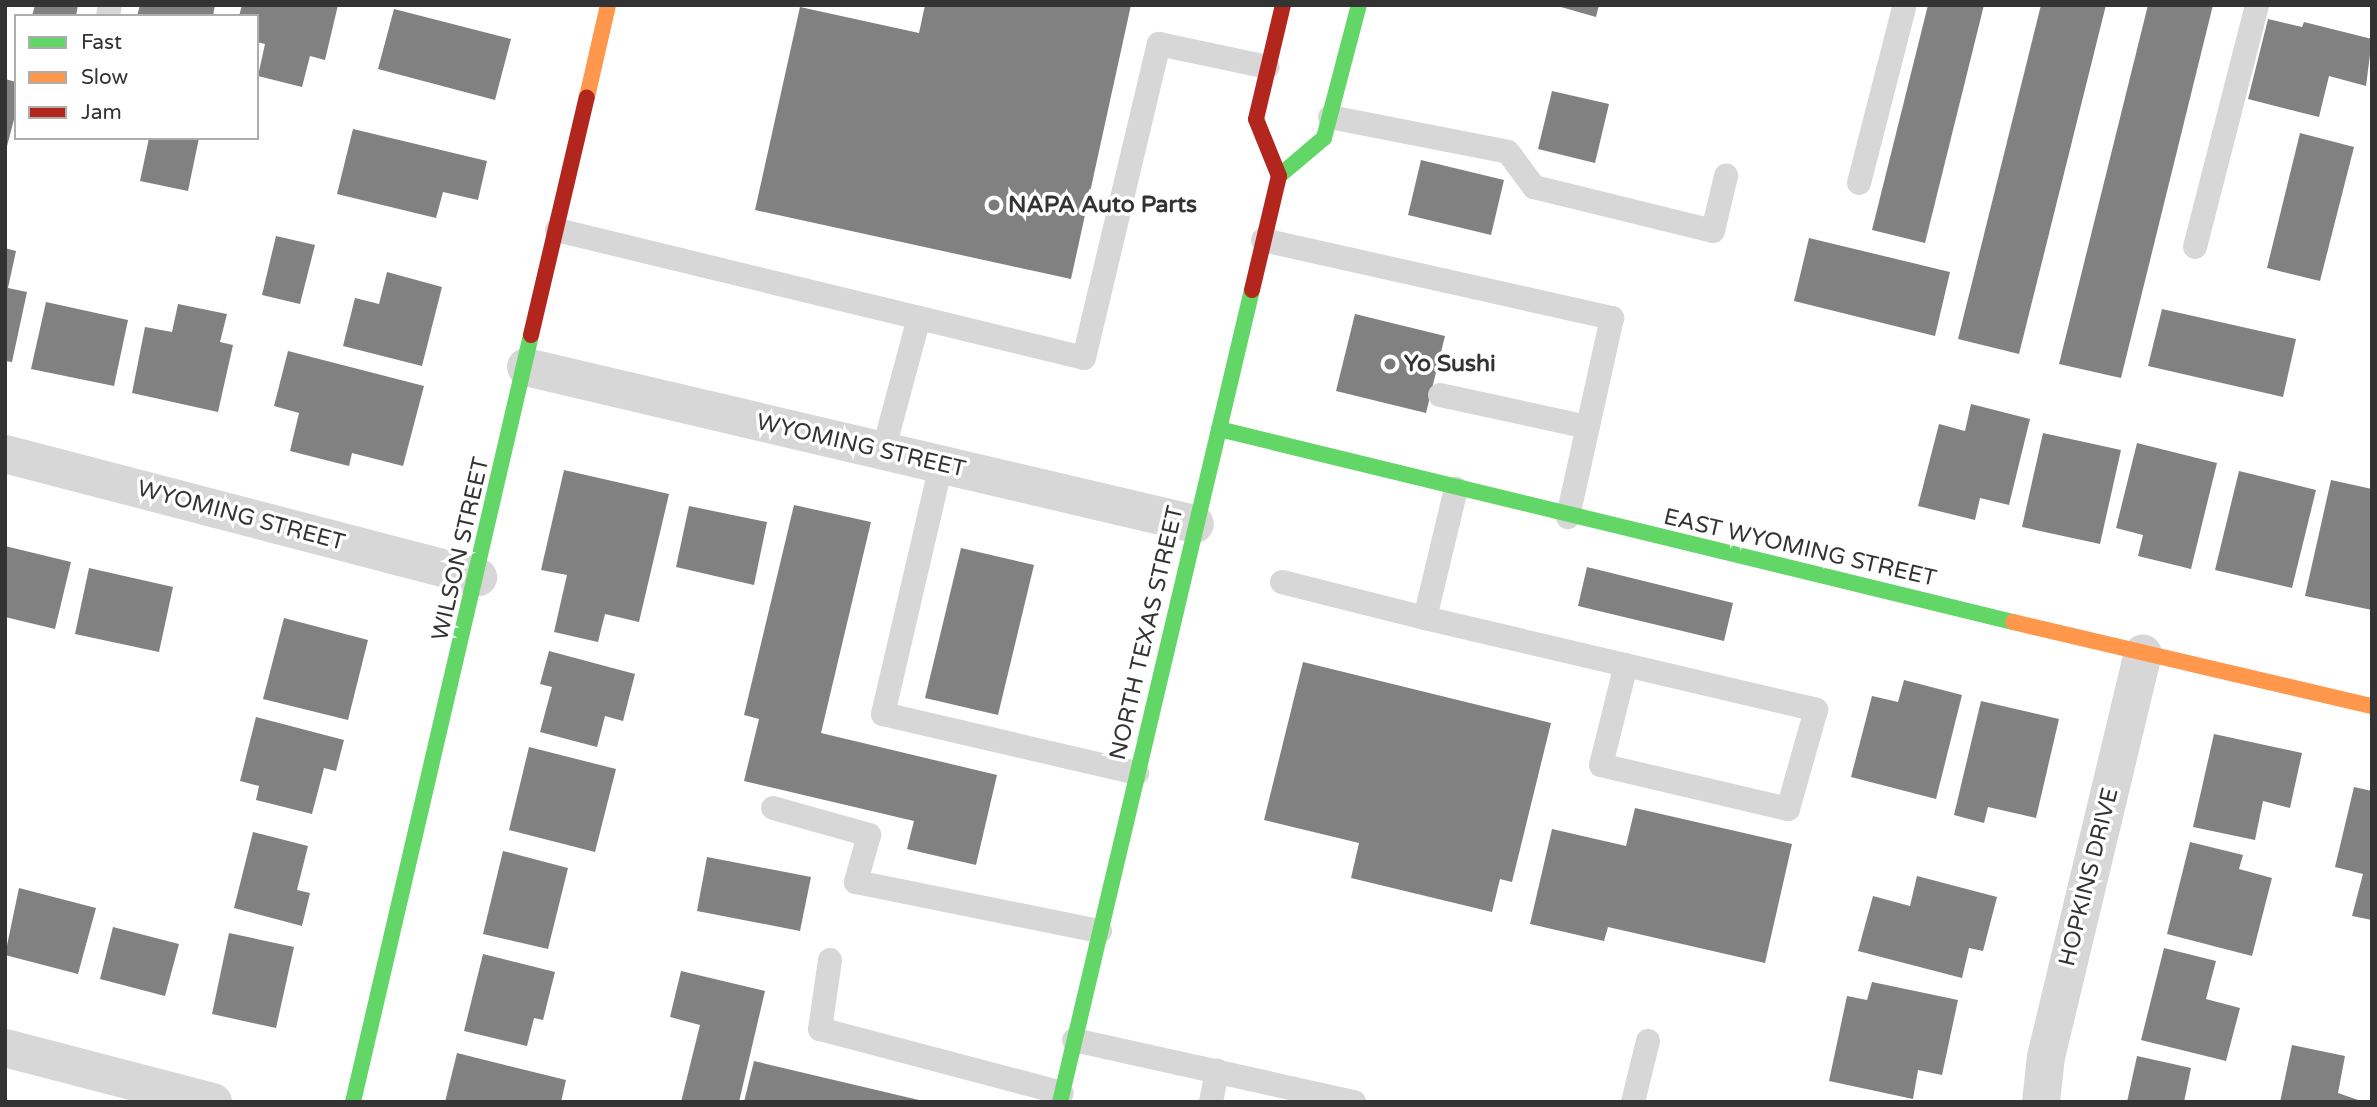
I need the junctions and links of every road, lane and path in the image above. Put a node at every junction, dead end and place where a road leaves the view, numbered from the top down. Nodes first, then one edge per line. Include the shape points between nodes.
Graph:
1 (608, 5) edge
2 (1283, 5) edge
3 (1359, 5) edge
4 (2257, 5) edge
5 (1900, 6) edge
6 (1268, 67) junction
7 (1330, 117) junction
8 (1279, 176) junction
9 (1726, 176) dead end
10 (1859, 183) dead end
11 (557, 230) junction
12 (1264, 240) junction
13 (2195, 247) dead end
14 (919, 318) junction
15 (526, 367) junction
16 (1440, 395) dead end
17 (1588, 427) junction
18 (1219, 429) junction
19 (883, 452) junction
20 (5, 454) edge
21 (941, 465) junction
22 (1456, 489) junction
23 (1568, 517) junction
24 (1195, 524) junction
25 (478, 577) junction
26 (1282, 582) dead end
27 (1425, 618) junction
28 (2143, 653) junction
29 (1626, 666) junction
30 (2372, 705) edge
31 (1137, 773) junction
32 (772, 808) dead end
33 (1100, 931) junction
34 (830, 960) dead end
35 (1074, 1040) junction
36 (1648, 1041) dead end
37 (5, 1048) edge
38 (1217, 1071) junction
39 (1061, 1098) edge
40 (213, 1102) edge
41 (353, 1102) edge
42 (1211, 1102) edge
43 (1354, 1102) edge
44 (1633, 1102) edge
45 (2041, 1102) edge

1 - 11 street, WILSON STREET
2 - 6 street
3 - 7 street
4 - 13 lane
5 - 10 lane
6 - 8 street via 1256,119
6 - 14 lane via 1159,44 1084,358
7 - 8 street via 1324,138
7 - 9 lane via 1508,152 1534,187 1713,231
8 - 12 street, NORTH TEXAS STREET
11 - 14 lane
11 - 15 street, WILSON STREET
12 - 17 lane via 1612,318
12 - 18 street, NORTH TEXAS STREET
14 - 19 lane
15 - 19 street, WYOMING STREET
15 - 25 street, WILSON STREET
16 - 17 lane
17 - 23 lane
18 - 22 street, EAST WYOMING STREET
18 - 24 street, NORTH TEXAS STREET
19 - 21 street, WYOMING STREET
20 - 25 street, WYOMING STREET
21 - 24 street, WYOMING STREET
21 - 31 lane via 883,714
22 - 23 street, EAST WYOMING STREET
22 - 27 lane
23 - 28 street, EAST WYOMING STREET
24 - 31 street, NORTH TEXAS STREET
25 - 41 street, WILSON STREET
26 - 27 lane
27 - 29 lane
28 - 30 street, EAST WYOMING STREET
28 - 45 street, HOPKINS DRIVE via 2046,1057
29 - 29 lane via 1601,765 1788,809 1816,710
31 - 33 street, NORTH TEXAS STREET
32 - 33 lane via 869,835 856,882
33 - 35 street, NORTH TEXAS STREET
34 - 39 lane via 820,1029
35 - 38 lane
35 - 39 street, NORTH TEXAS STREET
36 - 44 lane
37 - 40 street
38 - 42 lane
38 - 43 lane

